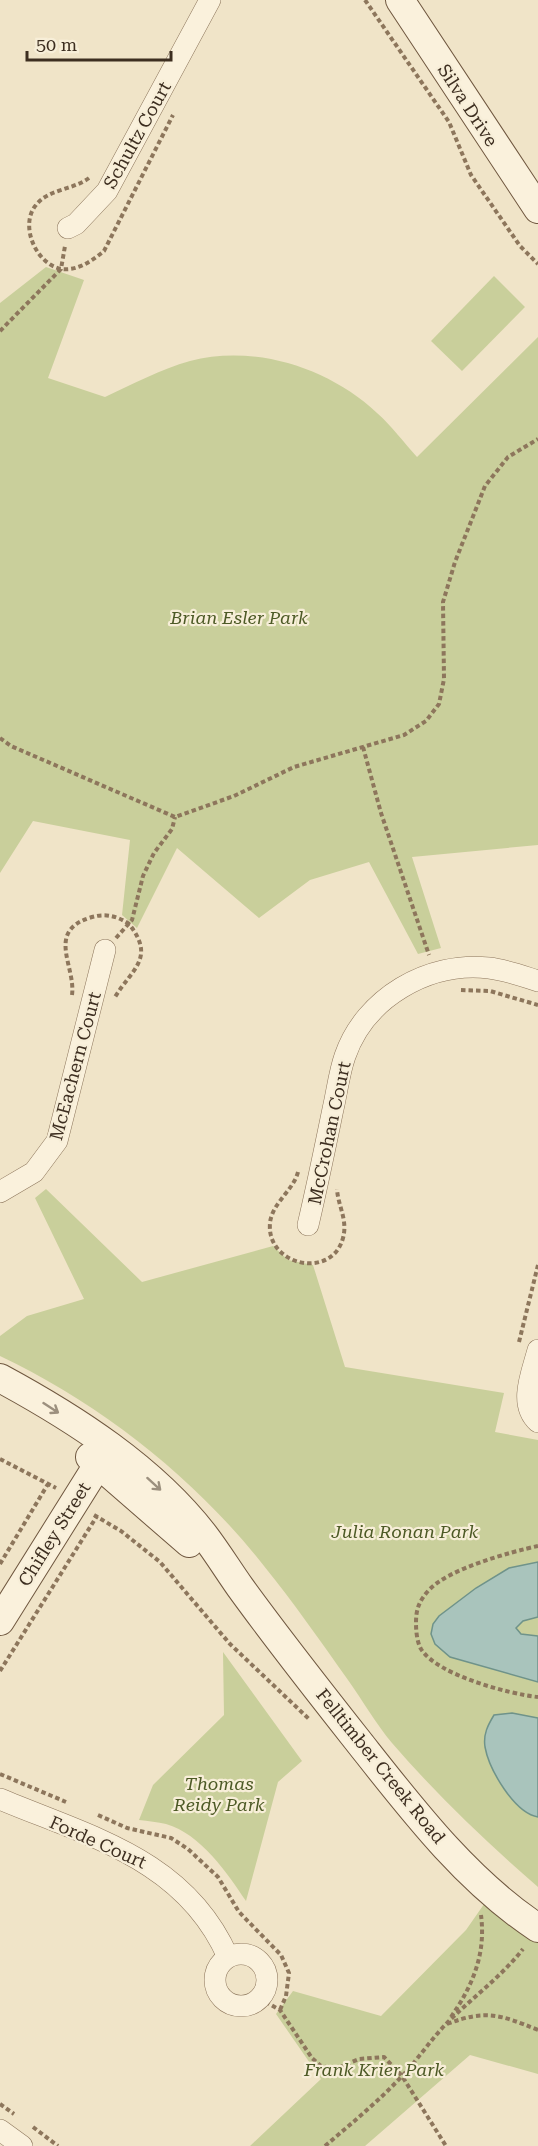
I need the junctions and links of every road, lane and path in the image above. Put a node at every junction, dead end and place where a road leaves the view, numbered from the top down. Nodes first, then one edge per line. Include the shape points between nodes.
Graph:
1 (210, 0) edge
2 (365, 0) edge
3 (400, 0) edge
4 (538, 209) edge
5 (68, 228) joint
6 (538, 264) edge
7 (0, 331) edge
8 (538, 439) edge
9 (0, 738) edge
10 (363, 747) junction
11 (175, 817) junction
12 (105, 950) joint
13 (440, 952) dead end
14 (428, 962) junction
15 (538, 981) edge
16 (452, 992) dead end
17 (538, 1005) edge
18 (298, 1171) dead end
19 (338, 1184) dead end
20 (0, 1192) edge
21 (308, 1225) dead end
22 (538, 1265) edge
23 (528, 1348) edge
24 (0, 1378) edge
25 (0, 1400) edge
26 (538, 1422) edge
27 (103, 1455) junction
28 (0, 1459) edge
29 (48, 1484) junction
30 (86, 1509) junction
31 (538, 1546) edge
32 (0, 1564) edge
33 (0, 1621) edge
34 (0, 1671) edge
35 (538, 1697) edge
36 (316, 1726) dead end
37 (0, 1800) edge
38 (488, 1914) dead end
39 (531, 1939) edge
40 (228, 1957) junction
41 (260, 1998) junction
42 (445, 2025) junction
43 (538, 2030) edge
44 (402, 2076) junction
45 (0, 2130) edge
46 (22, 2146) edge
47 (325, 2146) edge
48 (446, 2146) edge

1 - 5 street, Schultz Court via 107,191
2 - 6 path via 449,122 471,175 520,246
3 - 4 main road, Silva Drive
5 - 7 path via 61,269
8 - 10 path via 508,457 494,472 455,562 443,602 444,679 439,704 426,722 404,735
9 - 11 path via 10,746
10 - 11 path via 294,767 234,796
10 - 14 path
11 - 12 path via 172,829 143,876 132,920
12 - 20 street, McEachern Court via 57,1141 34,1172
13 - 14 path
14 - 15 street, McCrohan Court via 461,969 489,968
14 - 21 street, McCrohan Court via 409,983 369,1014 344,1057
16 - 17 path via 490,990
18 - 19 path via 292,1186 272,1211 270,1227 278,1251 293,1261 316,1263 329,1258 340,1247 345,1222
22 - 23 path
23 - 26 street via 528,1410
24 -> 27 main road, Felltimber Creek Road via 39,1400
25 - 27 main road, Felltimber Creek Road
27 - 30 main road, Chifley Street
27 - 39 main road, Felltimber Creek Road via 173,1501 204,1535 413,1811
28 - 29 path
29 - 30 path
29 - 32 path
30 - 33 main road, Chifley Street
30 - 34 path
30 - 36 path via 160,1562 230,1644
31 - 35 path via 491,1557 458,1573 430,1588 416,1608 421,1650 438,1665 473,1681
37 - 40 street, Forde Court via 152,1866 193,1901
38 - 42 path via 480,1907 477,1970 469,1991
39 - 42 path via 505,1972
40 - 41 street via 244,1954 260,1962 266,1982
40 - 41 street via 214,1978 221,1997 240,2006
41 - 44 path via 280,2010 321,2066 336,2068 359,2059 384,2057
42 - 43 path via 482,2013
42 - 44 path
44 - 47 path
44 - 48 path
45 - 46 street

